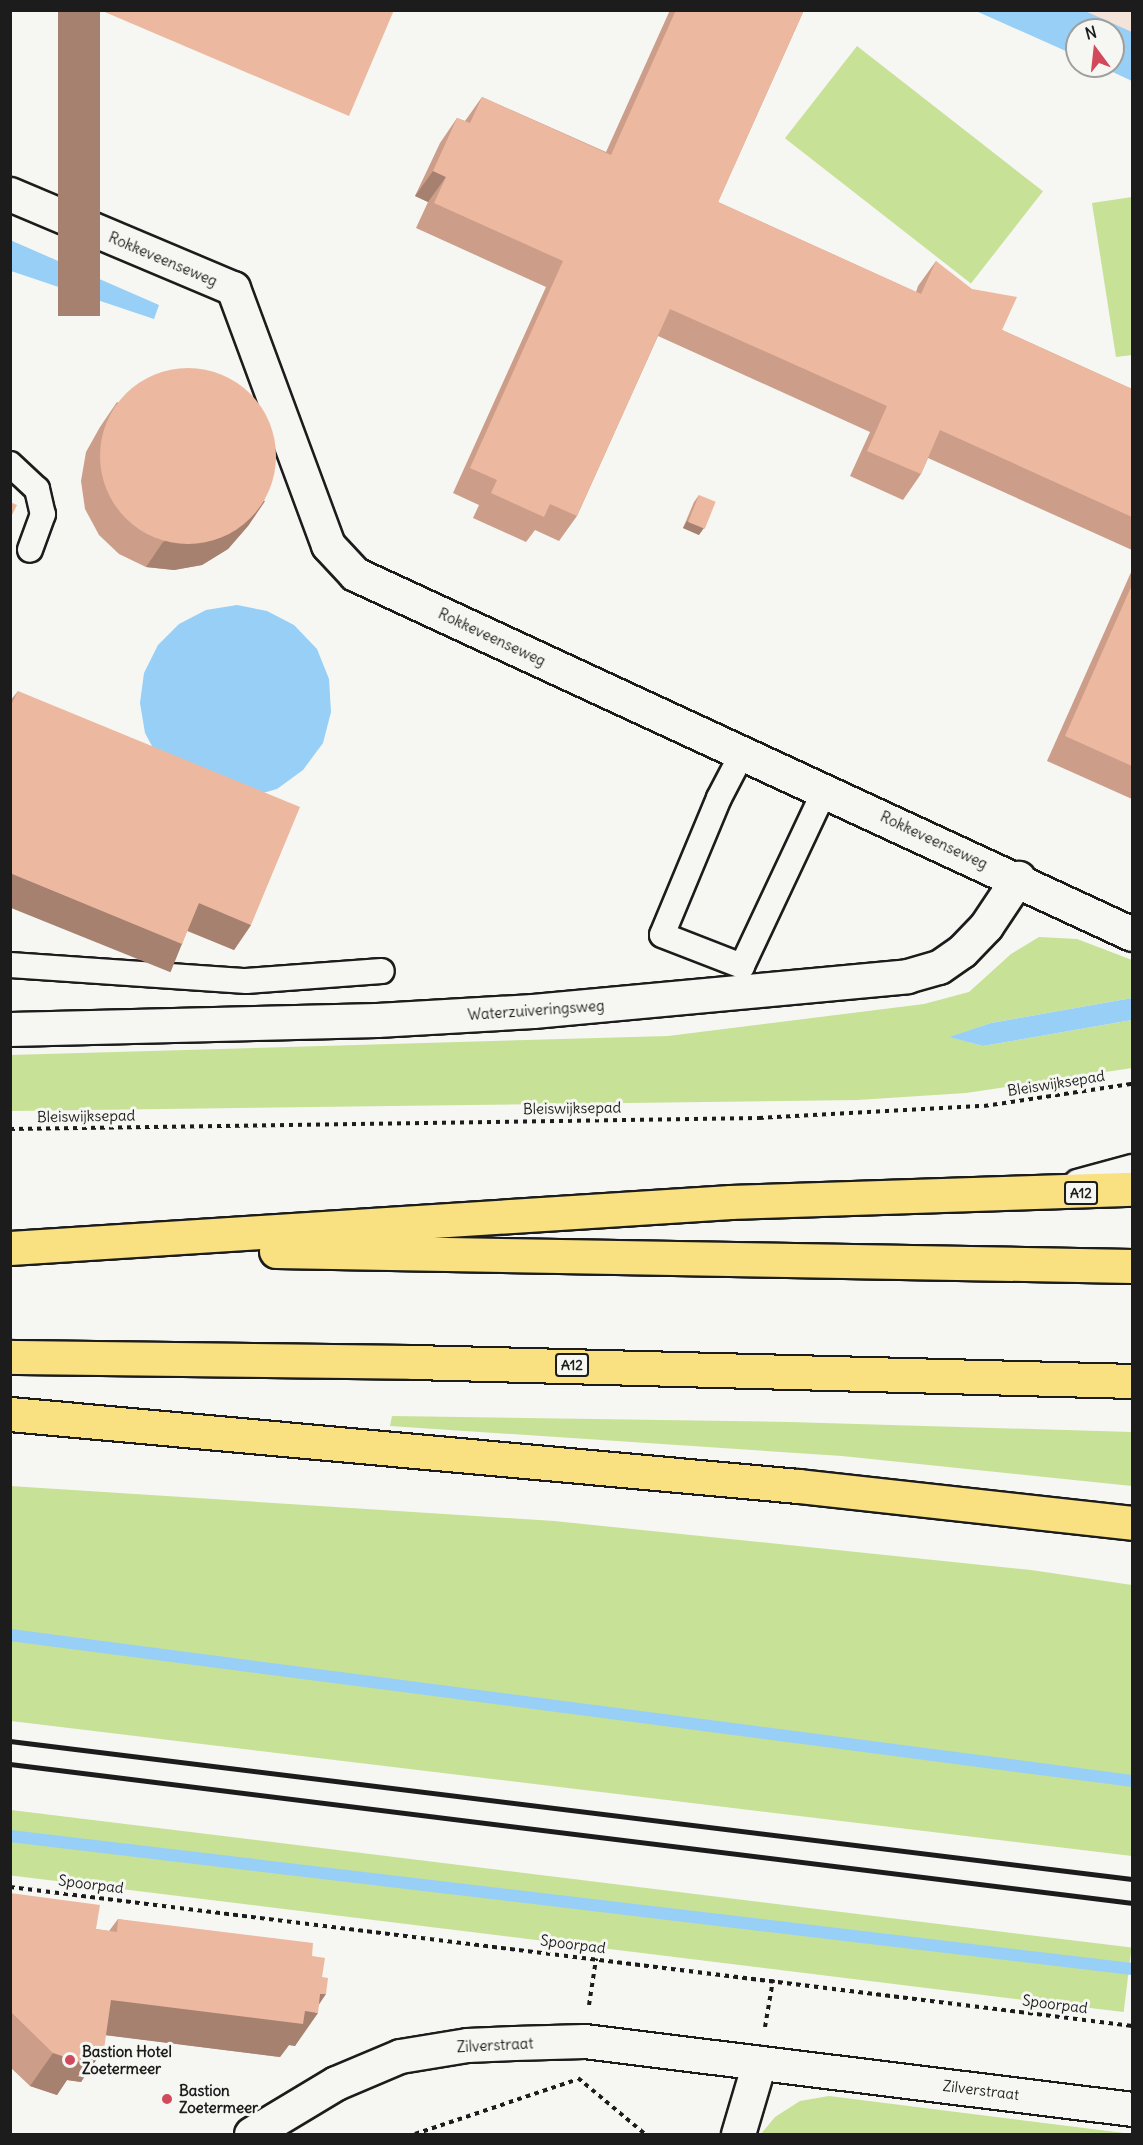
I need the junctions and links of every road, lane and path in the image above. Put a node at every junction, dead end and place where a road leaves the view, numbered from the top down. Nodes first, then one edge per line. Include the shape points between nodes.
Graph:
1 (10, 194) edge
2 (10, 464) edge
3 (30, 550) dead end
4 (743, 752) junction
5 (825, 790) junction
6 (1018, 878) junction
7 (1132, 934) edge
8 (10, 965) edge
9 (382, 971) dead end
10 (10, 1029) edge
11 (1132, 1084) edge
12 (10, 1129) edge
13 (1132, 1167) edge
14 (1132, 1189) edge
15 (1030, 1195) junction
16 (10, 1250) edge
17 (1132, 1266) edge
18 (10, 1357) edge
19 (1132, 1381) edge
20 (10, 1414) edge
21 (1132, 1523) edge
22 (10, 1887) edge
23 (773, 1980) junction
24 (1132, 2026) edge
25 (759, 2063) junction
26 (578, 2079) dead end
27 (1132, 2109) edge
28 (251, 2134) edge
29 (415, 2134) edge
30 (738, 2134) edge

1 - 4 street, Rokkeveenseweg via 232,288 328,546 355,574
2 - 3 lane via 37,489 43,514
4 - 5 street, Rokkeveenseweg
4 - 5 lane via 719,798 662,935 742,966
5 - 6 street, Rokkeveenseweg
6 - 7 street, Rokkeveenseweg
6 - 10 street, Waterzuiveringsweg via 986,926 962,951 939,967 907,976 533,1011 377,1020
8 - 9 lane via 246,981
11 - 12 path, Bleiswijksepad via 984,1106 759,1118
13 - 15 lane, A12
14 - 15 highway, A12
15 - 16 highway, A12 via 731,1202
16 - 17 highway, A12 via 547,1254
18 - 19 highway, A12 via 437,1362
20 - 21 highway via 786,1485
22 - 23 path, Spoorpad
23 - 24 path, Spoorpad
23 - 25 path
25 - 27 street, Zilverstraat
25 - 28 street, Zilverstraat via 584,2041 467,2045 389,2061 336,2083
25 - 30 street
26 - 29 path

